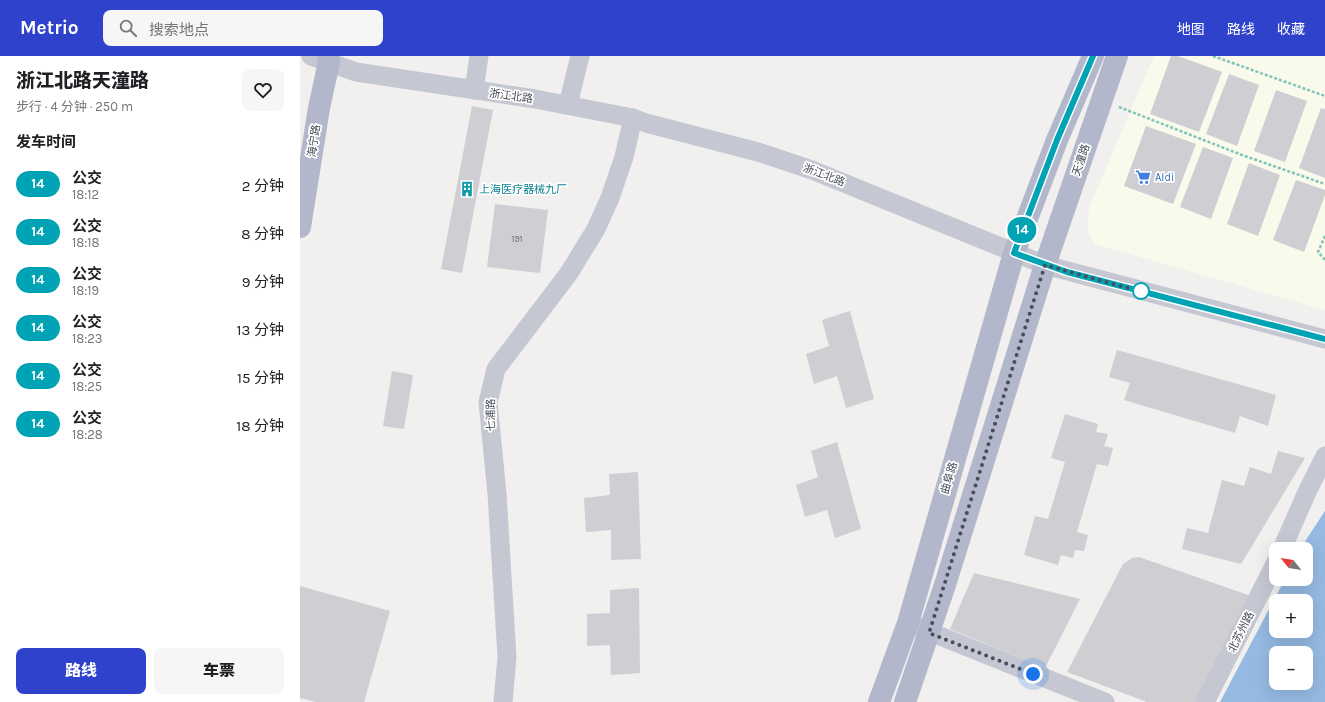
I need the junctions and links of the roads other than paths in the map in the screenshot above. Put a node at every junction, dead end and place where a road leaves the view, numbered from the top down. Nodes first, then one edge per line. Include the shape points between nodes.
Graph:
1 (479, 56) edge
2 (580, 56) edge
3 (1093, 56) edge
4 (1117, 56) edge
5 (323, 58) edge
6 (474, 90) junction
7 (568, 105) junction
8 (633, 118) junction
9 (300, 227) edge
10 (1014, 253) junction
11 (1045, 265) junction
12 (1325, 339) edge
13 (1325, 456) edge
14 (1285, 542) edge
15 (1269, 576) edge
16 (908, 623) junction
17 (929, 633) junction
18 (503, 702) edge
19 (879, 702) edge
20 (905, 702) edge
21 (1105, 702) edge
22 (1205, 702) edge

1 - 6 street
2 - 7 street
3 - 10 main road via 1057,140
4 - 11 main road, 天潼路
5 - 6 street, 浙江北路 via 356,72
5 - 9 main road, 海宁路 via 319,108
6 - 7 street, 浙江北路
7 - 8 street, 浙江北路
8 - 10 street, 浙江北路 via 758,152 812,170
8 - 18 street, 七浦路 via 624,157 596,229 569,273 496,369 488,402 497,494 507,657
10 - 11 street, 浙江北路
10 - 16 main road, 曲阜路
11 - 12 street, 浙江北路
11 - 17 main road
13 - 14 street via 1306,492
15 - 22 street, 北苏州路
16 - 17 street
16 - 19 main road, 曲阜路
17 - 20 main road
17 - 21 street

